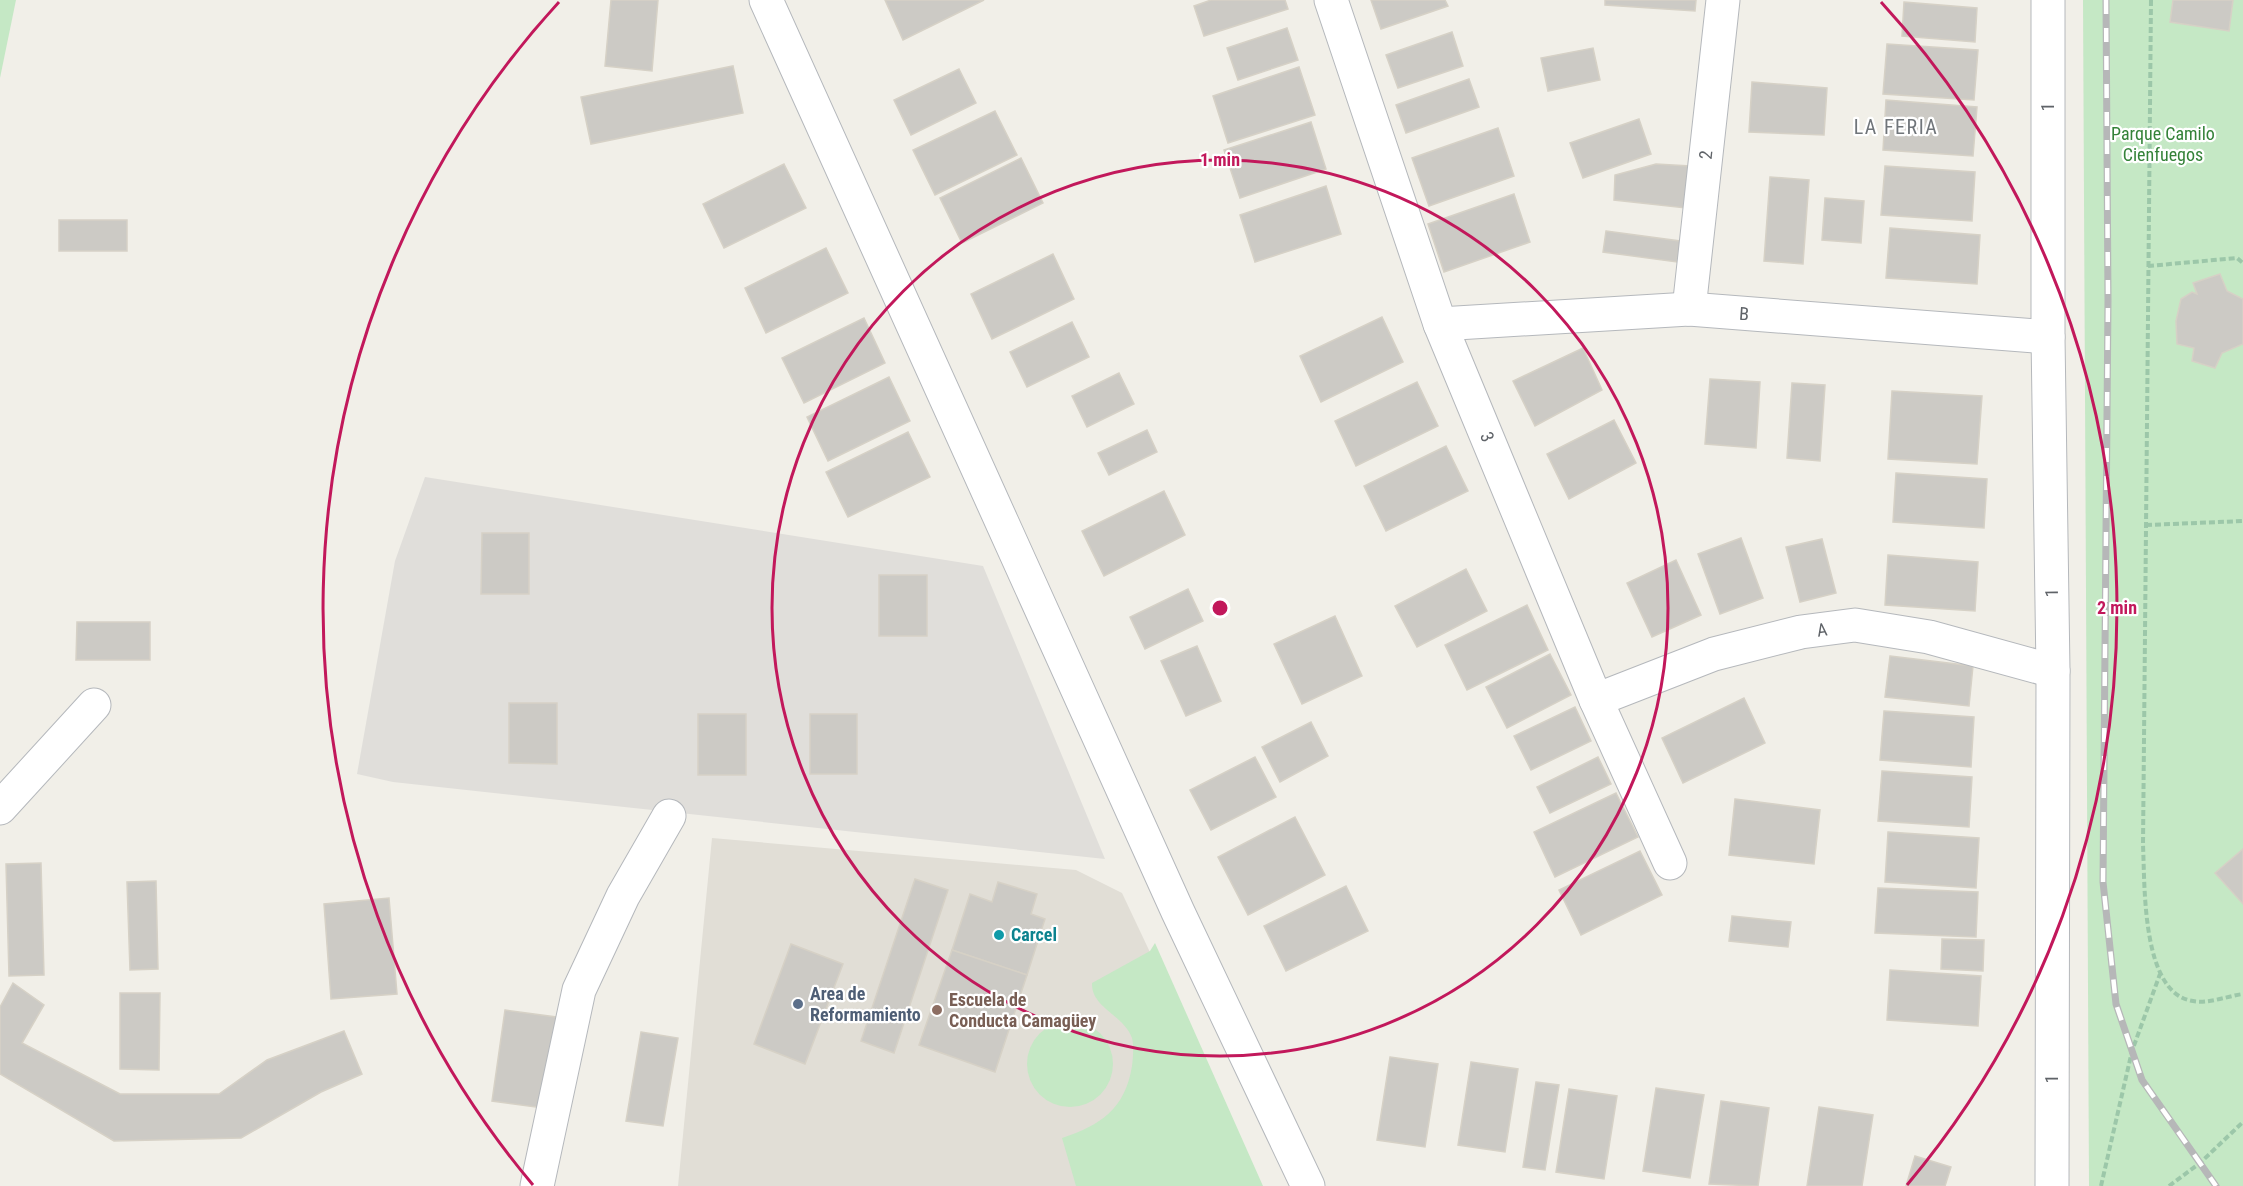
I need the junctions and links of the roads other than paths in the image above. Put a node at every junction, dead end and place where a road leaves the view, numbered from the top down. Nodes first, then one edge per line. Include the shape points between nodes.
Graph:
1 (766, 0) edge
2 (1331, 0) edge
3 (1723, 0) edge
4 (2048, 0) edge
5 (1689, 309) junction
6 (1440, 324) junction
7 (2048, 337) junction
8 (2053, 671) junction
9 (1596, 700) junction
10 (94, 705) dead end
11 (0, 808) edge
12 (669, 816) dead end
13 (1670, 863) dead end
14 (537, 1186) edge
15 (1308, 1186) edge
16 (2052, 1186) edge

1 - 15 street via 1173,901
2 - 6 street, 3
3 - 5 street, 2
4 - 7 street, 1
5 - 6 street, B
5 - 7 street, B
6 - 9 street, 3
7 - 8 street, 1
8 - 9 street, A via 1929,637 1855,625 1801,632 1714,654
8 - 16 street, 1
9 - 13 street, 3
10 - 11 street
12 - 14 street via 622,897 579,990

